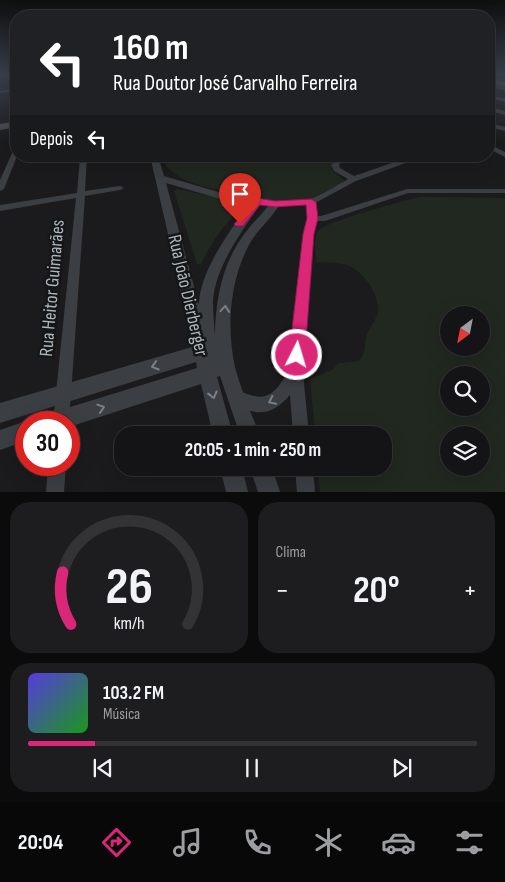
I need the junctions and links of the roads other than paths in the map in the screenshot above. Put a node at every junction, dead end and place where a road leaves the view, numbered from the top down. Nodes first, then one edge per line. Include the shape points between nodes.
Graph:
1 (11, 162) edge
2 (83, 162) edge
3 (156, 162) edge
4 (337, 162) edge
5 (400, 162) edge
6 (160, 178) junction
7 (353, 179) junction
8 (120, 188) dead end
9 (0, 189) edge
10 (505, 191) edge
11 (80, 195) junction
12 (257, 201) junction
13 (311, 202) junction
14 (275, 204) junction
15 (0, 208) edge
16 (312, 218) junction
17 (202, 352) junction
18 (225, 358) junction
19 (296, 372) junction
20 (207, 374) junction
21 (63, 394) junction
22 (237, 398) junction
23 (61, 411) edge
24 (0, 413) edge
25 (80, 415) edge
26 (220, 426) edge
27 (247, 426) edge
28 (300, 426) edge
29 (15, 435) edge
30 (0, 440) edge
31 (57, 476) edge
32 (233, 476) edge
33 (264, 476) edge
34 (305, 476) edge
35 (55, 492) edge
36 (237, 492) edge
37 (269, 492) edge
38 (306, 492) edge

1 - 9 street
2 - 11 street, Rua Heitor Guimarães
3 - 6 street, Rua João Dierberger
4 - 7 street via 337,169
5 - 7 street
6 - 12 street via 221,196
6 - 17 street, Rua João Dierberger
7 - 13 street
8 - 11 street
10 - 16 street via 407,191 322,219
11 - 15 street
11 - 21 street, Rua Heitor Guimarães
12 - 14 street
12 - 17 street via 233,234 215,269 206,300 207,344
13 - 14 street
13 - 16 street
18 -> 14 street, Rua João Dierberger via 225,306 230,277 244,242
16 - 19 street
17 - 18 street
17 - 20 street, Rua João Dierberger
17 -> 21 street
18 - 20 street
18 - 22 street, Rua João Dierberger
19 -> 22 street via 280,397 268,404 252,404
19 - 28 street
25 -> 20 street
20 -> 26 street, Rua João Dierberger
21 - 23 street, Rua Heitor Guimarães
21 - 24 street
22 - 27 street, Rua João Dierberger
29 - 30 street
31 - 35 street
32 - 36 street
33 - 37 street
34 - 38 street

